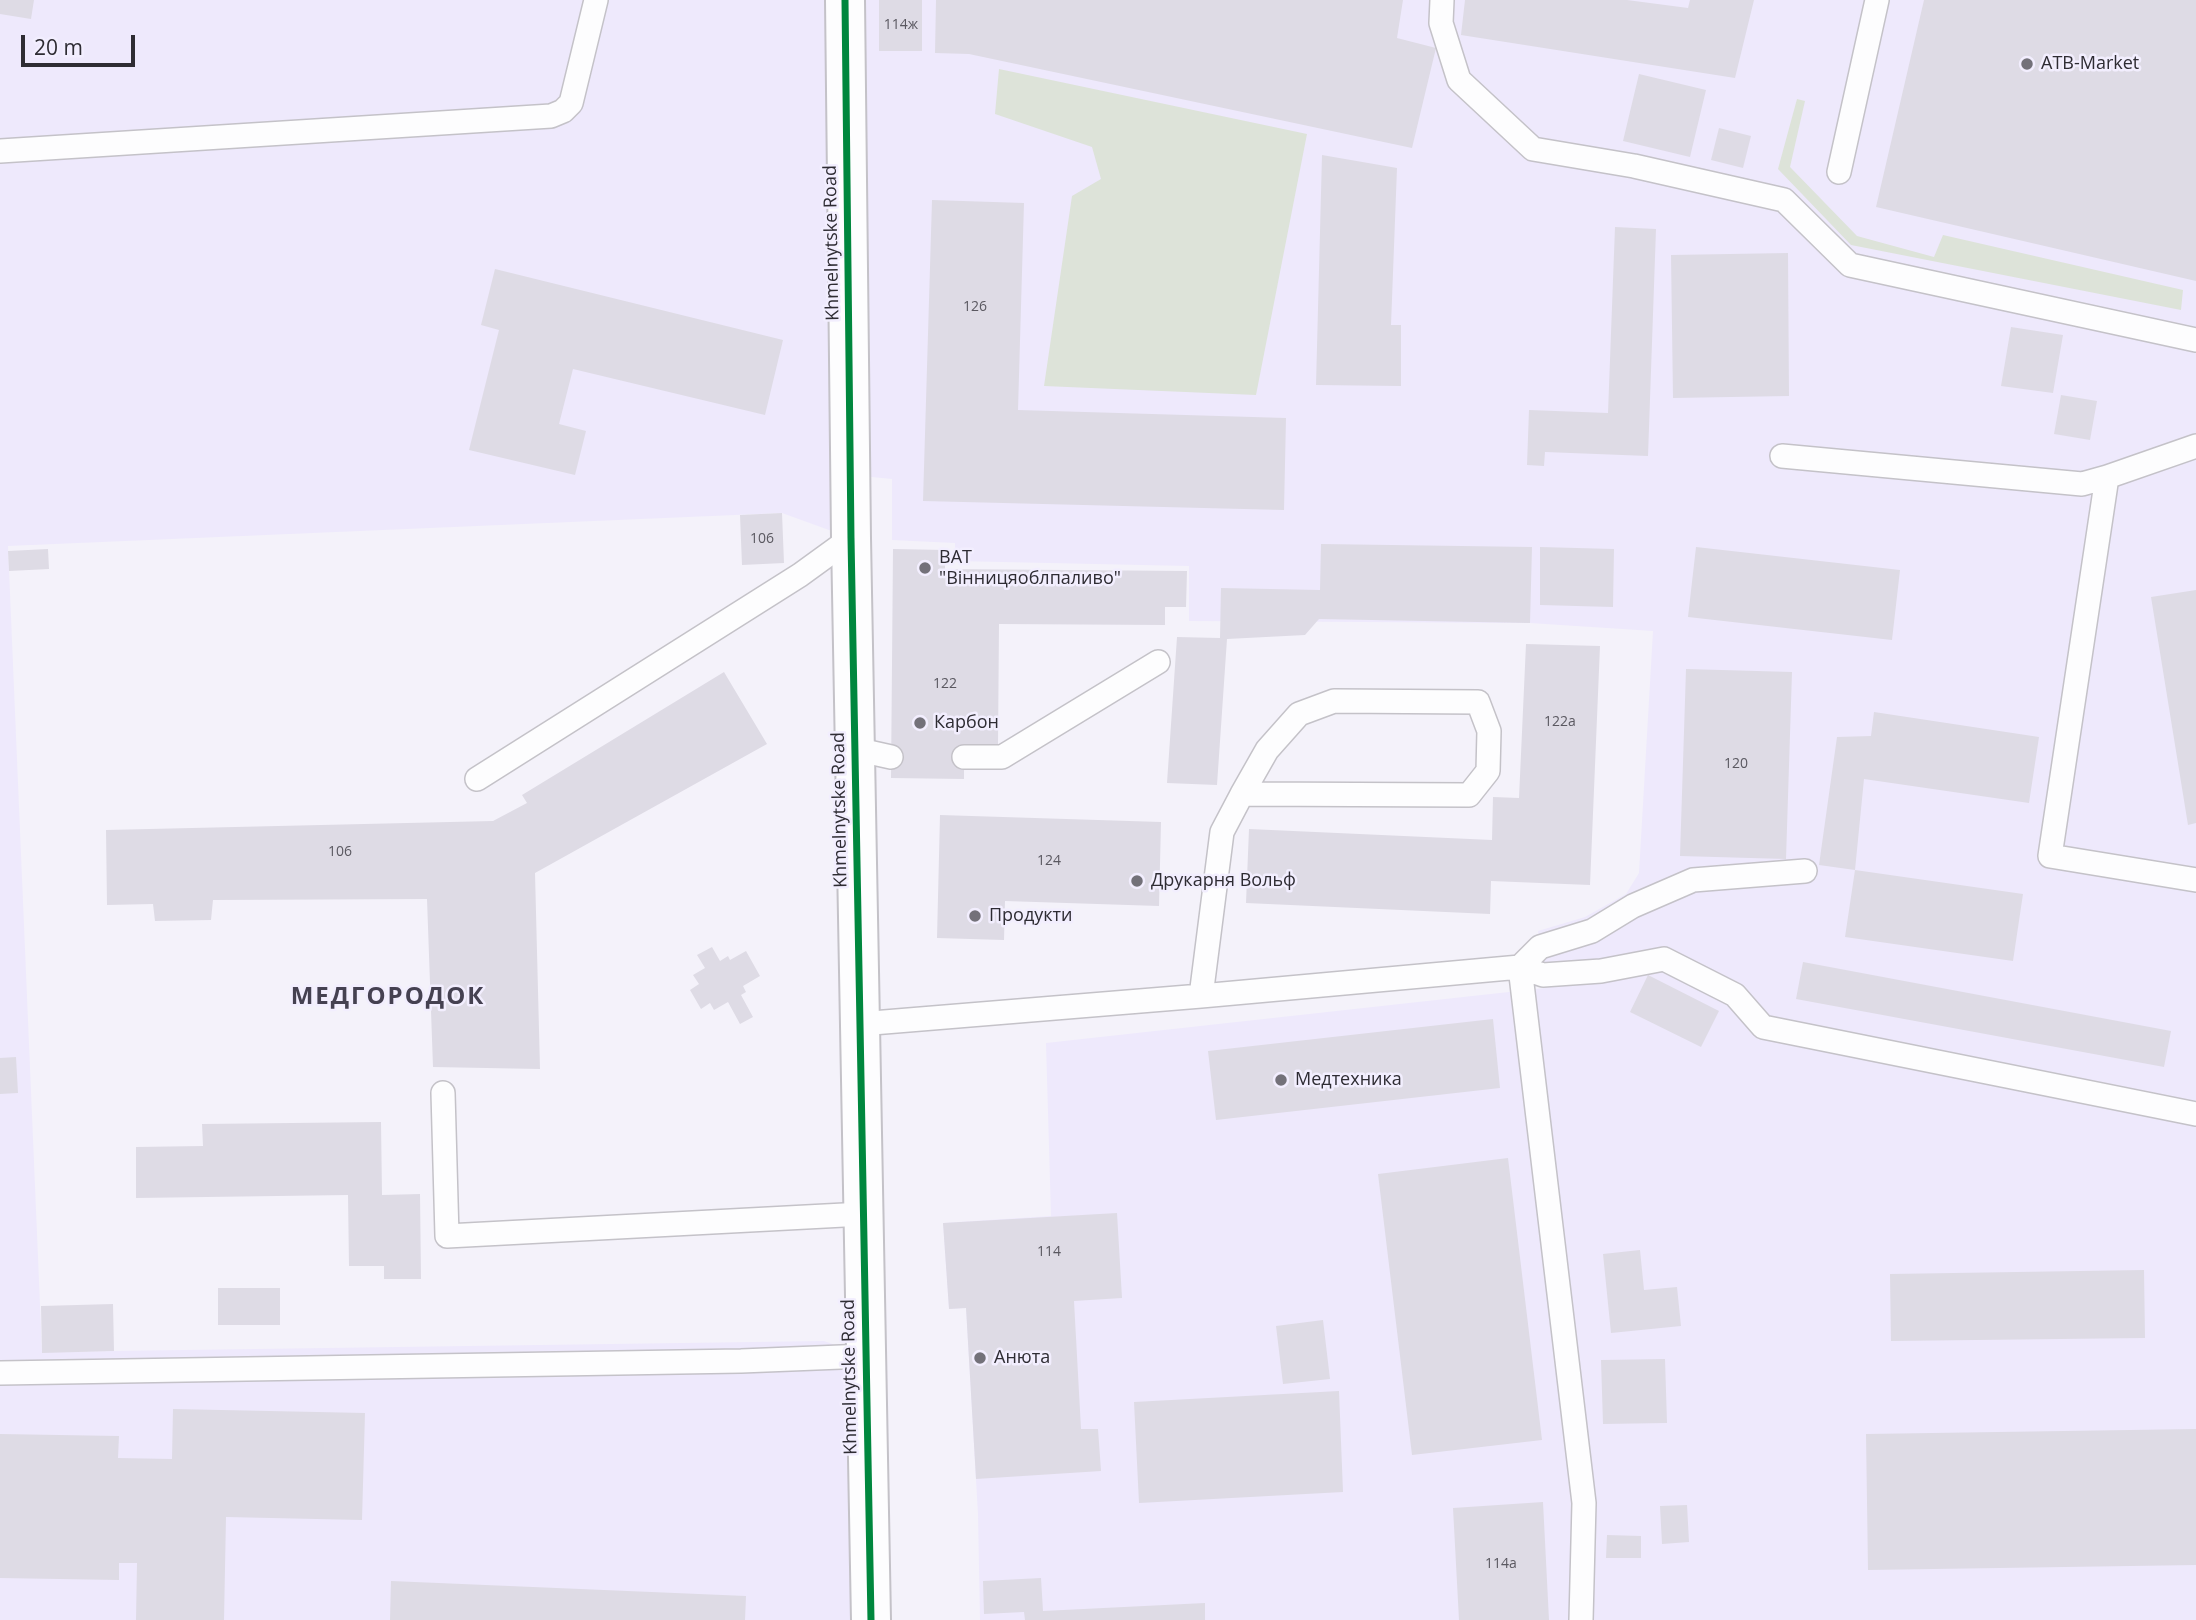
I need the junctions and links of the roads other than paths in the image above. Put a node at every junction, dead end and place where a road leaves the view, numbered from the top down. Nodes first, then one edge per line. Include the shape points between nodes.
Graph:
1 (596, 0) edge
2 (845, 0) edge
3 (1442, 0) edge
4 (1877, 0) edge
5 (0, 151) edge
6 (1839, 172) dead end
7 (2196, 340) edge
8 (2196, 446) edge
9 (1782, 456) dead end
10 (2107, 477) junction
11 (851, 538) junction
12 (1158, 662) dead end
13 (964, 757) dead end
14 (477, 779) dead end
15 (1242, 794) junction
16 (1805, 871) dead end
17 (2196, 880) edge
18 (1520, 967) junction
19 (1201, 996) junction
20 (860, 1024) junction
21 (443, 1093) dead end
22 (2196, 1114) edge
23 (863, 1214) junction
24 (866, 1356) junction
25 (0, 1373) edge
26 (871, 1620) edge
27 (1581, 1620) edge

1 - 5 lane via 571,103 551,116
2 - 11 street, Khmelnytske Road
3 - 7 lane via 1441,23 1459,80 1533,149 1784,200 1850,265
4 - 6 lane
8 - 10 lane
9 - 10 lane via 2082,484
10 - 17 lane via 2050,856
11 - 14 lane
11 - 20 street, Khmelnytske Road via 873,753
12 - 13 lane via 1002,757
15 - 15 lane via 1267,750 1299,714 1334,701 1478,702 1489,731 1488,771 1469,795
15 - 19 lane via 1222,832
16 - 18 lane via 1693,880 1633,906 1592,931 1539,947
18 - 19 lane
18 - 22 lane via 1543,975 1601,971 1664,959 1735,995 1763,1027
18 - 27 lane via 1584,1503
19 - 20 lane
20 - 23 street, Khmelnytske Road
21 - 23 lane via 447,1236
23 - 24 street, Khmelnytske Road
24 - 25 lane
24 - 26 street, Khmelnytske Road

